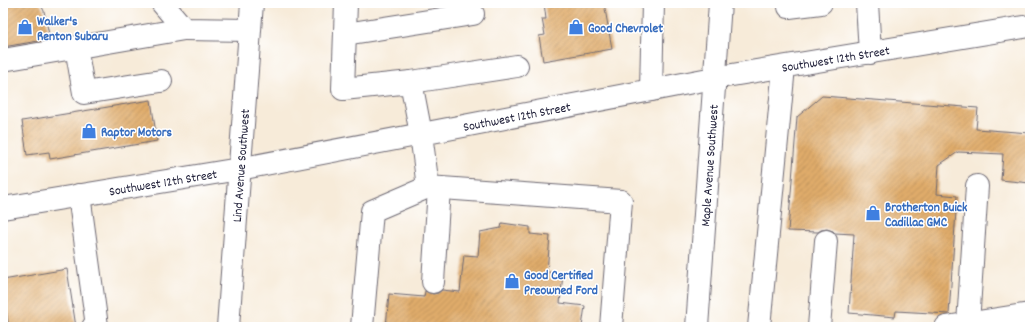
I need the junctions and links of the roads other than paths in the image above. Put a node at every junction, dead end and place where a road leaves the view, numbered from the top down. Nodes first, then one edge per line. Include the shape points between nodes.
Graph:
1 (162, 3) edge
2 (252, 3) edge
3 (346, 3) edge
4 (653, 3) edge
5 (720, 3) edge
6 (789, 3) edge
7 (821, 3) edge
8 (867, 3) edge
9 (473, 14) dead end
10 (1030, 26) edge
11 (184, 29) junction
12 (249, 30) junction
13 (345, 34) junction
14 (76, 47) junction
15 (870, 53) junction
16 (3, 60) edge
17 (517, 66) dead end
18 (784, 67) junction
19 (714, 78) junction
20 (161, 81) dead end
21 (411, 82) junction
22 (651, 90) junction
23 (421, 134) junction
24 (239, 168) junction
25 (977, 186) dead end
26 (433, 188) junction
27 (80, 195) junction
28 (3, 208) edge
29 (826, 241) dead end
30 (433, 282) dead end
31 (1030, 314) edge
32 (968, 324) junction
33 (93, 327) edge
34 (228, 327) edge
35 (362, 327) edge
36 (611, 327) edge
37 (697, 327) edge
38 (759, 327) edge
39 (819, 327) edge
40 (946, 327) edge

1 - 11 street
2 - 12 street, Lind Avenue Southwest
3 - 13 street
4 - 22 street
5 - 19 street, Maple Avenue Southwest
6 - 7 street via 789,7
8 - 15 street
9 - 13 street
10 - 15 street, Southwest 12th Street
11 - 12 street
11 - 14 street
12 - 24 street, Lind Avenue Southwest
13 - 21 street via 343,89
14 - 16 street
14 - 20 street via 84,93
15 - 18 street, Southwest 12th Street
17 - 21 street
18 - 19 street, Southwest 12th Street
18 - 38 street
19 - 22 street, Southwest 12th Street
19 - 37 street, Maple Avenue Southwest
21 - 23 street
22 - 23 street, Southwest 12th Street
23 - 24 street, Southwest 12th Street
23 - 26 street
24 - 27 street, Southwest 12th Street
24 - 34 street, Lind Avenue Southwest
25 - 32 street
26 - 30 street
26 - 35 street via 372,211
26 - 36 street via 621,201
27 - 28 street, Southwest 12th Street
27 - 33 street via 97,326
29 - 39 street
31 - 32 street
32 - 40 street

